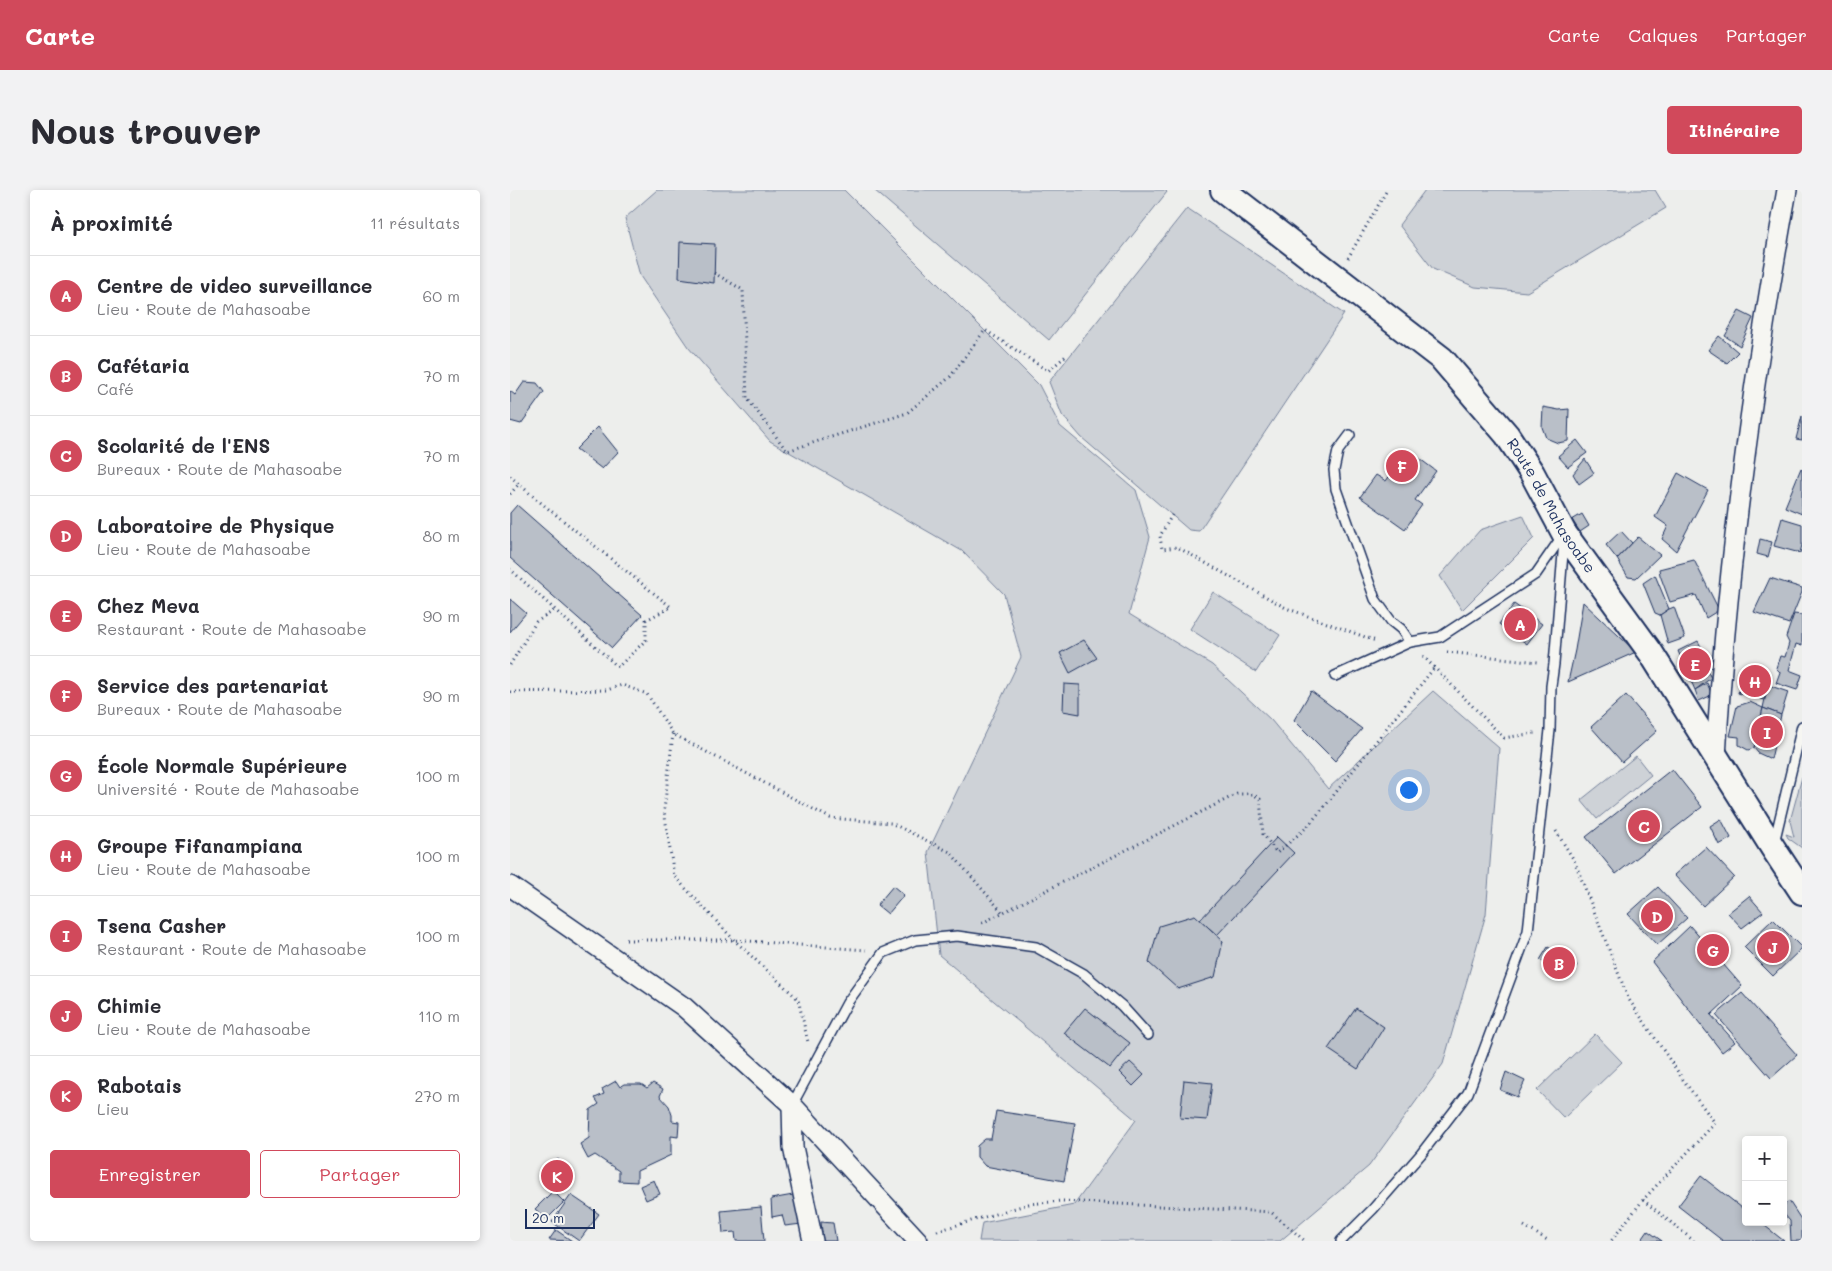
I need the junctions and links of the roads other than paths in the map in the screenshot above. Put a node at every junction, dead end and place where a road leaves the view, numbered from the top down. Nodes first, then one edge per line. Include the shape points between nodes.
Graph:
1 (1224, 190) edge
2 (1788, 190) edge
3 (1350, 435) dead end
4 (1564, 533) junction
5 (1410, 642) junction
6 (1334, 676) dead end
7 (1802, 726) edge
8 (1716, 758) junction
9 (1773, 848) junction
10 (510, 886) edge
11 (1802, 892) edge
12 (1148, 1035) dead end
13 (792, 1104) junction
14 (916, 1239) edge
15 (813, 1241) edge
16 (1341, 1241) edge

1 - 4 street, Route de Mahasoabe via 1442,359 1507,435 1532,473
2 - 8 street via 1741,481 1725,628
3 - 5 lane via 1338,451 1334,470 1336,489 1375,598
4 - 5 lane via 1536,574 1440,637
4 - 8 street, Route de Mahasoabe via 1650,653
4 - 16 lane via 1550,730 1528,932 1468,1092 1421,1154
5 - 6 lane
7 - 9 lane
8 - 9 street, Route de Mahasoabe
9 - 11 street, Route de Mahasoabe
10 - 13 street via 684,1007
12 - 13 lane via 1122,1006 1084,974 1036,946 957,936 915,940 883,953 847,1002
13 - 14 street
13 - 15 street via 793,1147

